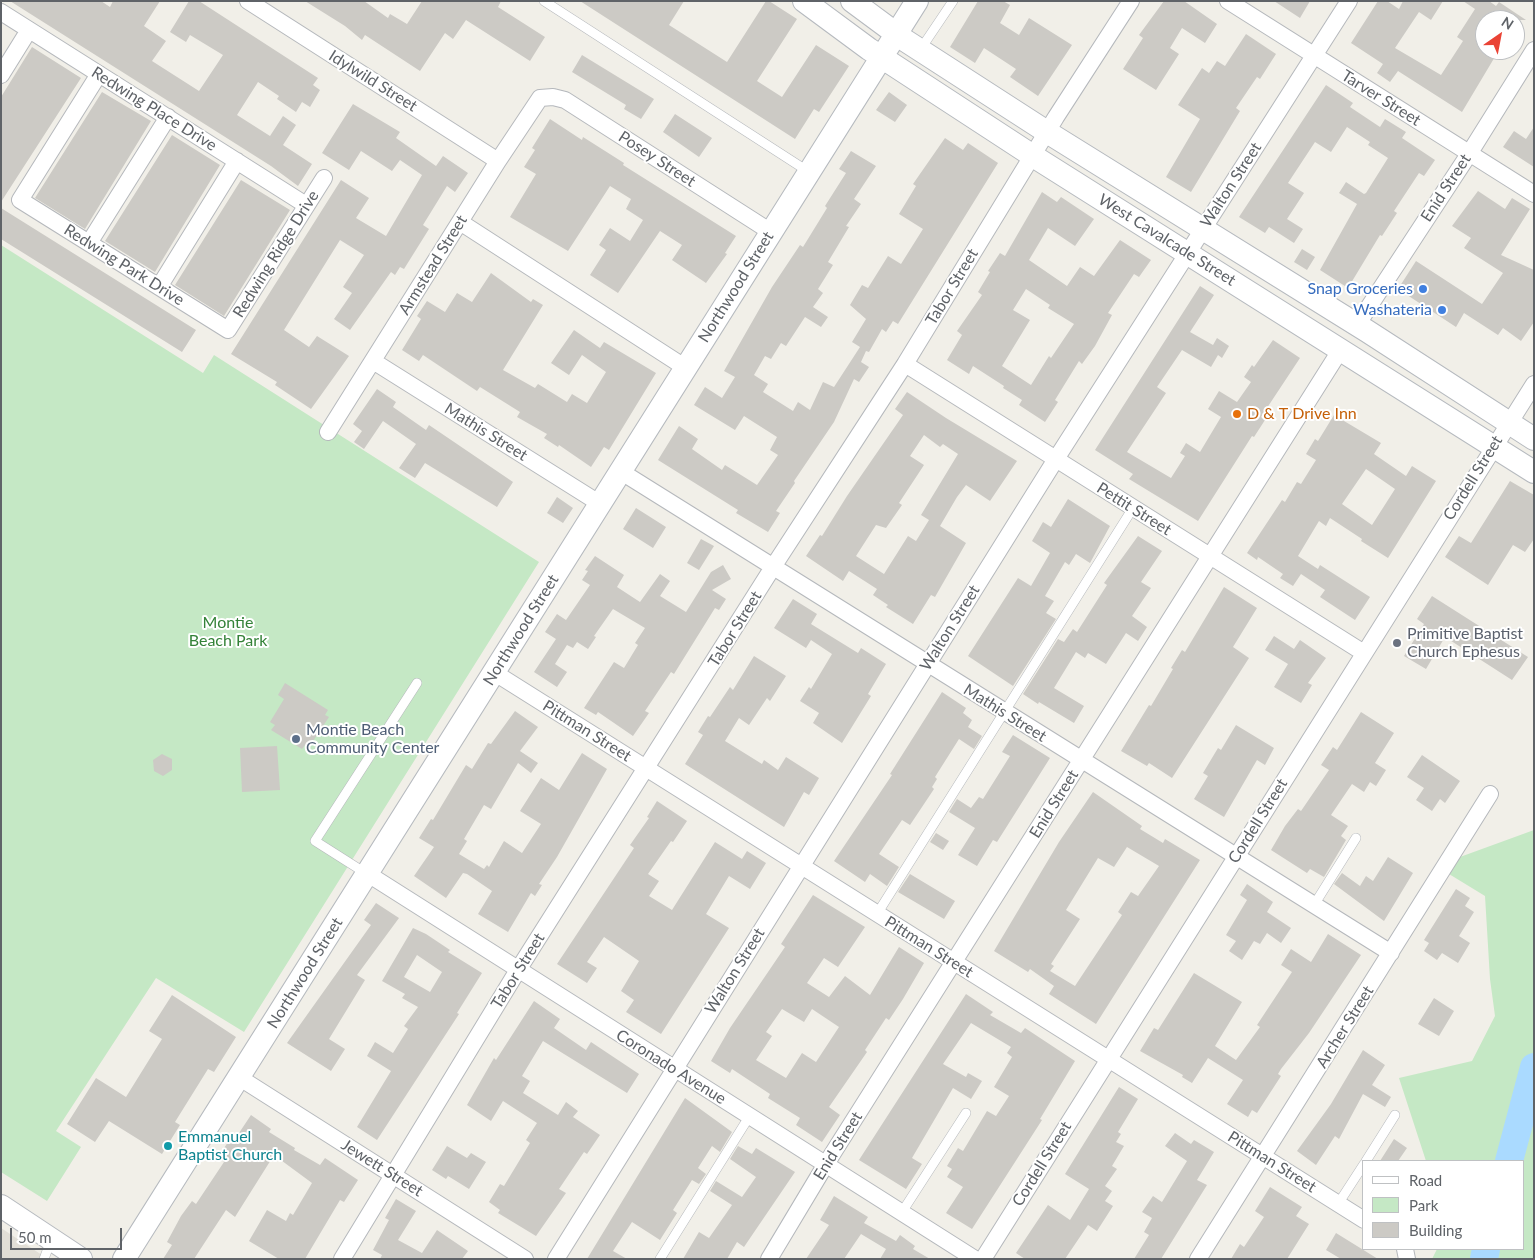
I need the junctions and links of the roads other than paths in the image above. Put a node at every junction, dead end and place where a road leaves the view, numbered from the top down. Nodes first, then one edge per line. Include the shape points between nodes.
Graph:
1 (248, 1) edge
2 (544, 1) edge
3 (804, 1) edge
4 (852, 1) edge
5 (916, 1) edge
6 (953, 1) edge
7 (1131, 1) edge
8 (1228, 1) edge
9 (1349, 1) edge
10 (1, 12) edge
11 (30, 30) junction
12 (895, 33) junction
13 (920, 50) junction
14 (1534, 50) edge
15 (1315, 56) junction
16 (880, 57) junction
17 (99, 74) junction
18 (1, 75) edge
19 (540, 98) joint
20 (168, 117) junction
21 (1047, 132) junction
22 (1469, 154) junction
23 (1033, 156) junction
24 (498, 161) junction
25 (237, 162) junction
26 (809, 172) junction
27 (324, 178) dead end
28 (1534, 194) edge
29 (306, 205) junction
30 (460, 222) junction
31 (1202, 229) junction
32 (771, 232) junction
33 (88, 243) junction
34 (1187, 253) junction
35 (159, 287) junction
36 (1356, 325) junction
37 (228, 330) joint
38 (1341, 350) junction
39 (373, 361) junction
40 (905, 364) junction
41 (686, 368) junction
42 (1534, 384) edge
43 (1508, 423) junction
44 (328, 432) dead end
45 (1534, 439) edge
46 (1493, 447) junction
47 (1056, 459) junction
48 (620, 471) junction
49 (1534, 472) edge
50 (599, 503) junction
51 (1133, 508) junction
52 (1210, 556) junction
53 (773, 567) junction
54 (1364, 653) junction
55 (928, 664) junction
56 (495, 673) junction
57 (417, 683) dead end
58 (1004, 712) junction
59 (1082, 760) junction
60 (648, 769) junction
61 (1490, 794) dead end
62 (1356, 838) dead end
63 (1236, 856) junction
64 (800, 866) junction
65 (368, 874) junction
66 (1314, 905) junction
67 (878, 914) junction
68 (1391, 953) junction
69 (954, 962) junction
70 (518, 970) junction
71 (1107, 1058) junction
72 (674, 1070) junction
73 (240, 1078) junction
74 (966, 1113) dead end
75 (1395, 1115) dead end
76 (749, 1117) junction
77 (1264, 1157) junction
78 (1367, 1160) edge
79 (826, 1164) junction
80 (1362, 1168) edge
81 (394, 1176) junction
82 (1338, 1204) junction
83 (1, 1206) edge
84 (902, 1212) junction
85 (1362, 1219) edge
86 (47, 1249) edge
87 (81, 1259) edge
88 (124, 1259) edge
89 (342, 1259) edge
90 (525, 1259) edge
91 (556, 1259) edge
92 (660, 1259) edge
93 (769, 1259) edge
94 (975, 1259) edge
95 (983, 1259) edge
96 (1198, 1259) edge

1 - 24 street, Idylwild Street
2 - 26 lane
3 - 16 main road, West Cavalcade Street
4 - 12 main road, West Cavalcade Street
5 - 12 main road, Northwood Street
6 - 13 lane
7 - 21 street, Tabor Street
8 - 15 street, Tarver Street
9 - 15 street, Walton Street
10 - 11 street, Redwing Place Drive
11 - 17 street, Redwing Place Drive
11 - 18 street
12 - 13 main road, West Cavalcade Street
12 - 16 main road, Northwood Street
13 - 21 main road, West Cavalcade Street
14 - 22 street, Enid Street
15 - 22 street, Tarver Street
15 - 31 street, Walton Street
16 - 23 main road, West Cavalcade Street
16 - 26 main road, Northwood Street
17 - 20 street, Redwing Place Drive
17 - 33 street, Redwing Park Drive via 20,200
19 - 24 street, Armstead Street
19 - 32 street, Posey Street via 565,100
20 - 25 street, Redwing Place Drive
20 - 33 street
21 - 23 street, Tabor Street
21 - 31 main road, West Cavalcade Street
22 - 28 street, Tarver Street
22 - 36 street, Enid Street
23 - 34 main road, West Cavalcade Street
23 - 40 street, Tabor Street
24 - 30 street, Armstead Street
25 - 29 street, Redwing Place Drive
25 - 35 street
26 - 32 main road, Northwood Street
27 - 29 street, Redwing Ridge Drive
29 - 37 street, Redwing Ridge Drive
30 - 39 street, Armstead Street
30 - 41 street
31 - 34 street, Walton Street
31 - 36 main road, West Cavalcade Street
32 - 41 main road, Northwood Street
33 - 35 street, Redwing Park Drive
34 - 38 main road, West Cavalcade Street
34 - 47 street, Walton Street
35 - 37 street, Redwing Park Drive
36 - 43 main road, West Cavalcade Street
38 - 46 main road, West Cavalcade Street
38 - 52 street, Enid Street
39 - 44 street, Armstead Street
39 - 50 street, Mathis Street
40 - 47 street, Pettit Street
40 - 53 street, Tabor Street
41 - 48 main road, Northwood Street
42 - 43 street, Cordell Street
43 - 45 main road, West Cavalcade Street
43 - 46 street, Cordell Street
46 - 49 main road, West Cavalcade Street
46 - 54 street, Cordell Street
47 - 51 street, Pettit Street
47 - 55 street, Walton Street
48 - 50 main road, Northwood Street
48 - 53 street, Mathis Street
50 - 56 main road, Northwood Street
51 - 52 street, Pettit Street
51 - 58 lane
52 - 54 street, Pettit Street
52 - 59 street, Enid Street
53 - 55 street, Mathis Street
53 - 60 street, Tabor Street
54 - 63 street, Cordell Street
55 - 58 street, Mathis Street
55 - 64 street, Walton Street
56 - 60 street, Pittman Street
56 - 65 main road, Northwood Street
57 - 65 lane via 315,842
58 - 59 street, Mathis Street
58 - 67 lane
59 - 63 street, Mathis Street
59 - 69 street, Enid Street
60 - 64 street, Pittman Street
60 - 70 street, Tabor Street
61 - 68 street, Archer Street
62 - 66 lane
63 - 66 street, Mathis Street
63 - 71 street, Cordell Street
64 - 67 street, Pittman Street
64 - 72 street, Walton Street
65 - 70 street, Coronado Avenue
65 - 73 main road, Northwood Street
66 - 68 street, Mathis Street
67 - 69 street, Pittman Street
68 - 77 street, Archer Street
69 - 71 street, Pittman Street
69 - 79 street, Enid Street
70 - 72 street, Coronado Avenue
70 - 81 street, Tabor Street
71 - 77 street, Pittman Street
71 - 95 street, Cordell Street
72 - 76 street, Coronado Avenue
72 - 91 street, Walton Street
73 - 81 street, Jewett Street
73 - 88 main road, Northwood Street
74 - 84 lane
75 - 78 lane
76 - 79 street, Coronado Avenue
76 - 92 lane
77 - 82 street, Pittman Street
77 - 96 street, Archer Street
79 - 84 street, Coronado Avenue
79 - 93 street, Enid Street
80 - 82 lane
81 - 89 street, Tabor Street
81 - 90 street, Jewett Street
82 - 85 street, Pittman Street
83 - 86 main road
84 - 94 street, Coronado Avenue
86 - 87 main road

